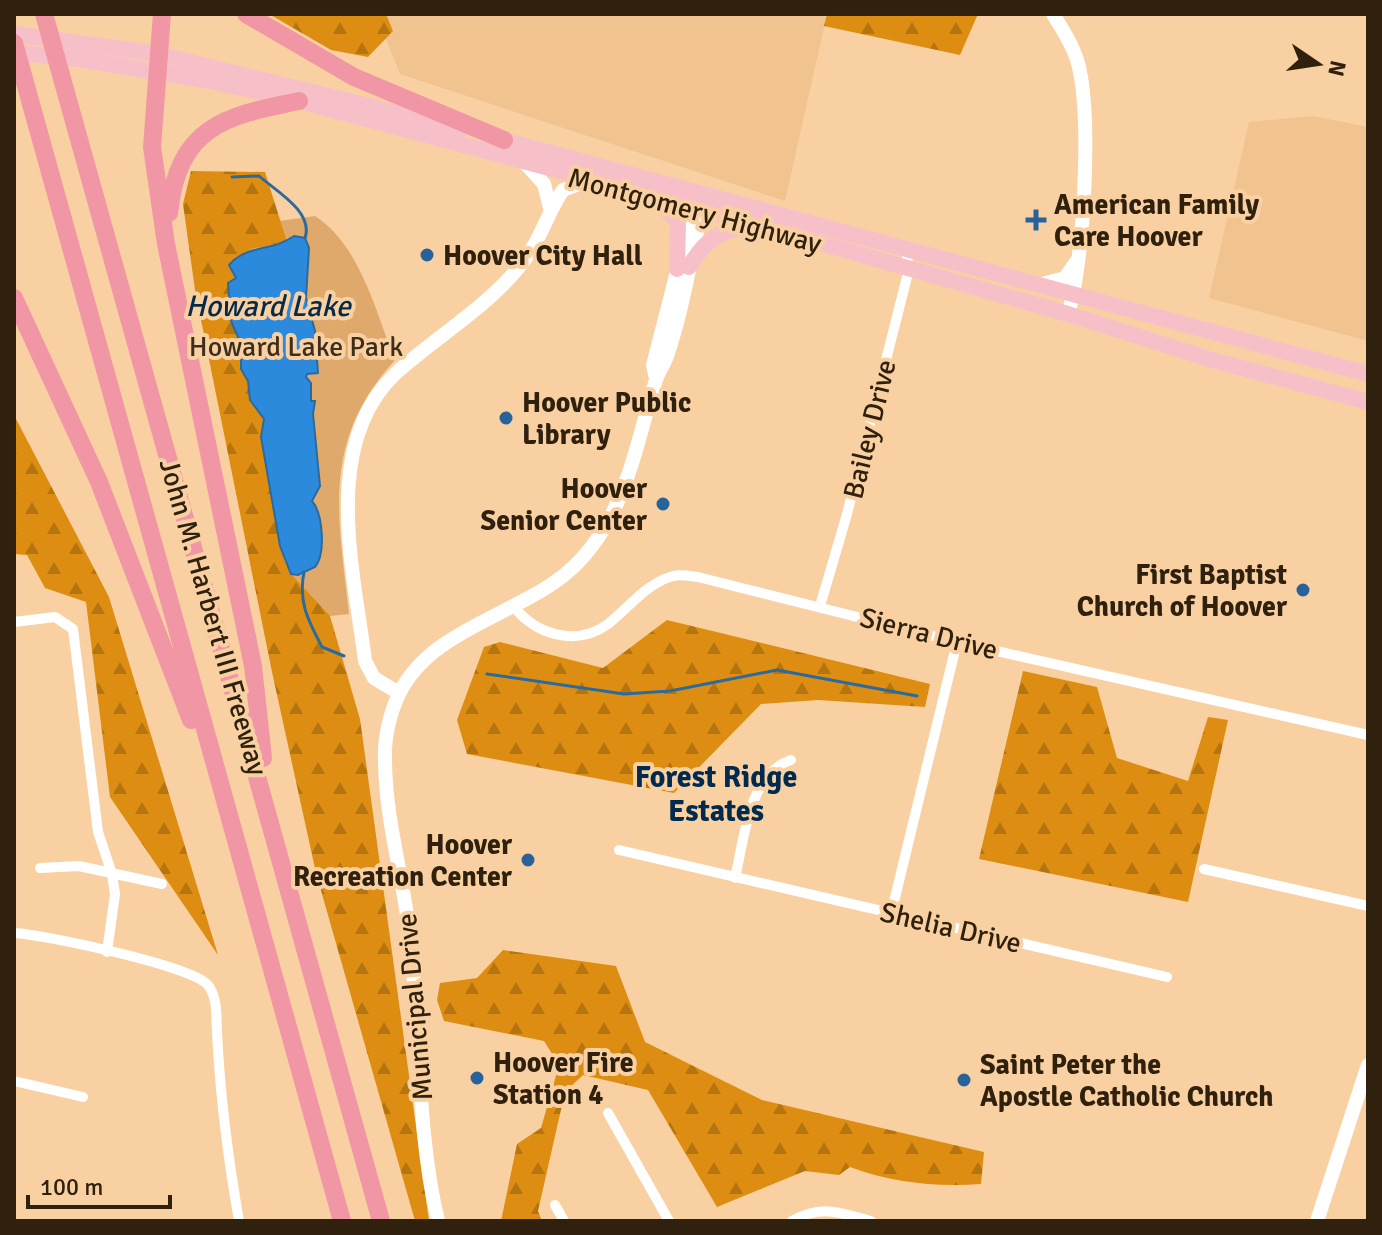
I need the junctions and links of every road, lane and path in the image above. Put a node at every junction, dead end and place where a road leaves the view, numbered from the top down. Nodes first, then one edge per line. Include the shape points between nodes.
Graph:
1 (44, 14) edge
2 (162, 14) edge
3 (246, 14) edge
4 (1053, 14) edge
5 (14, 34) edge
6 (14, 43) edge
7 (14, 52) edge
8 (157, 63) junction
9 (299, 101) junction
10 (504, 140) junction
11 (525, 163) junction
12 (590, 180) junction
13 (651, 195) junction
14 (698, 202) junction
15 (550, 208) junction
16 (761, 226) junction
17 (166, 244) junction
18 (906, 251) junction
19 (1079, 258) junction
20 (683, 268) junction
21 (909, 269) junction
22 (1037, 285) junction
23 (1074, 295) junction
24 (14, 298) edge
25 (1068, 314) junction
26 (1368, 374) edge
27 (1368, 402) edge
28 (820, 606) junction
29 (514, 607) junction
30 (14, 622) edge
31 (957, 642) junction
32 (399, 693) junction
33 (1368, 735) edge
34 (791, 760) dead end
35 (268, 809) junction
36 (229, 820) junction
37 (619, 850) dead end
38 (40, 868) dead end
39 (1204, 869) dead end
40 (112, 874) junction
41 (735, 878) junction
42 (162, 884) dead end
43 (1368, 906) edge
44 (891, 914) junction
45 (14, 933) edge
46 (107, 952) junction
47 (1167, 977) dead end
48 (1368, 1065) edge
49 (14, 1081) edge
50 (83, 1097) dead end
51 (608, 1113) dead end
52 (555, 1205) dead end
53 (239, 1221) edge
54 (342, 1221) edge
55 (381, 1221) edge
56 (438, 1221) edge
57 (564, 1221) edge
58 (669, 1221) edge
59 (792, 1221) edge
60 (871, 1221) edge
61 (1317, 1221) edge

1 - 35 highway, John M. Harbert III Freeway
2 - 8 highway
3 - 10 highway via 354,77
4 - 19 street via 1078,63 1085,107
5 - 8 main road, Montgomery Highway
6 - 36 highway, John M. Harbert III Freeway
7 - 8 main road, Montgomery Highway
8 - 9 main road, Montgomery Highway
8 - 10 main road, Montgomery Highway
8 - 17 highway via 152,147
9 - 11 main road, Montgomery Highway
9 - 17 highway via 229,117 184,155
10 - 14 main road, Montgomery Highway
11 - 12 main road, Montgomery Highway
11 - 15 street via 544,184
12 - 13 main road, Montgomery Highway
12 - 15 street via 568,186
13 - 14 main road, Montgomery Highway
13 - 20 main road via 678,221
14 - 16 main road, Montgomery Highway
14 - 18 main road, Montgomery Highway
14 - 20 street, Municipal Drive
15 - 32 street via 528,255 455,327 394,375 364,421 352,462 349,526 365,661 374,678
16 - 20 main road via 720,232
16 - 21 main road, Montgomery Highway
17 - 35 highway via 253,666
18 - 21 street, Bailey Drive
18 - 22 main road, Montgomery Highway
19 - 22 street via 1065,278
19 - 23 street
20 - 29 street, Municipal Drive via 667,357 624,492 605,525 563,576
21 - 25 main road, Montgomery Highway
21 - 28 street, Bailey Drive
22 - 23 main road, Montgomery Highway
23 - 25 street
23 - 26 main road, Montgomery Highway
24 - 36 highway via 99,482
25 - 27 main road, Montgomery Highway
28 - 29 street, Sierra Drive via 676,575 650,587 606,625 579,635 551,634 525,621
28 - 31 street, Sierra Drive
29 - 32 street, Municipal Drive via 449,640 420,664
30 - 40 street via 55,617 73,629 98,832
31 - 33 street, Sierra Drive
31 - 44 street
32 - 56 street, Municipal Drive via 385,759 410,937 419,1077
34 - 41 street via 759,788
35 - 55 highway, John M. Harbert III Freeway
36 - 54 highway, John M. Harbert III Freeway
37 - 41 street, Shelia Drive
38 - 40 street via 79,866
39 - 43 street
40 - 42 street
40 - 46 street via 115,894
41 - 44 street, Shelia Drive
44 - 47 street, Shelia Drive
45 - 46 street
46 - 53 street via 191,973 213,994 221,1112
48 - 61 street
49 - 50 street
51 - 58 street
52 - 57 street
59 - 60 street via 812,1210 826,1210

